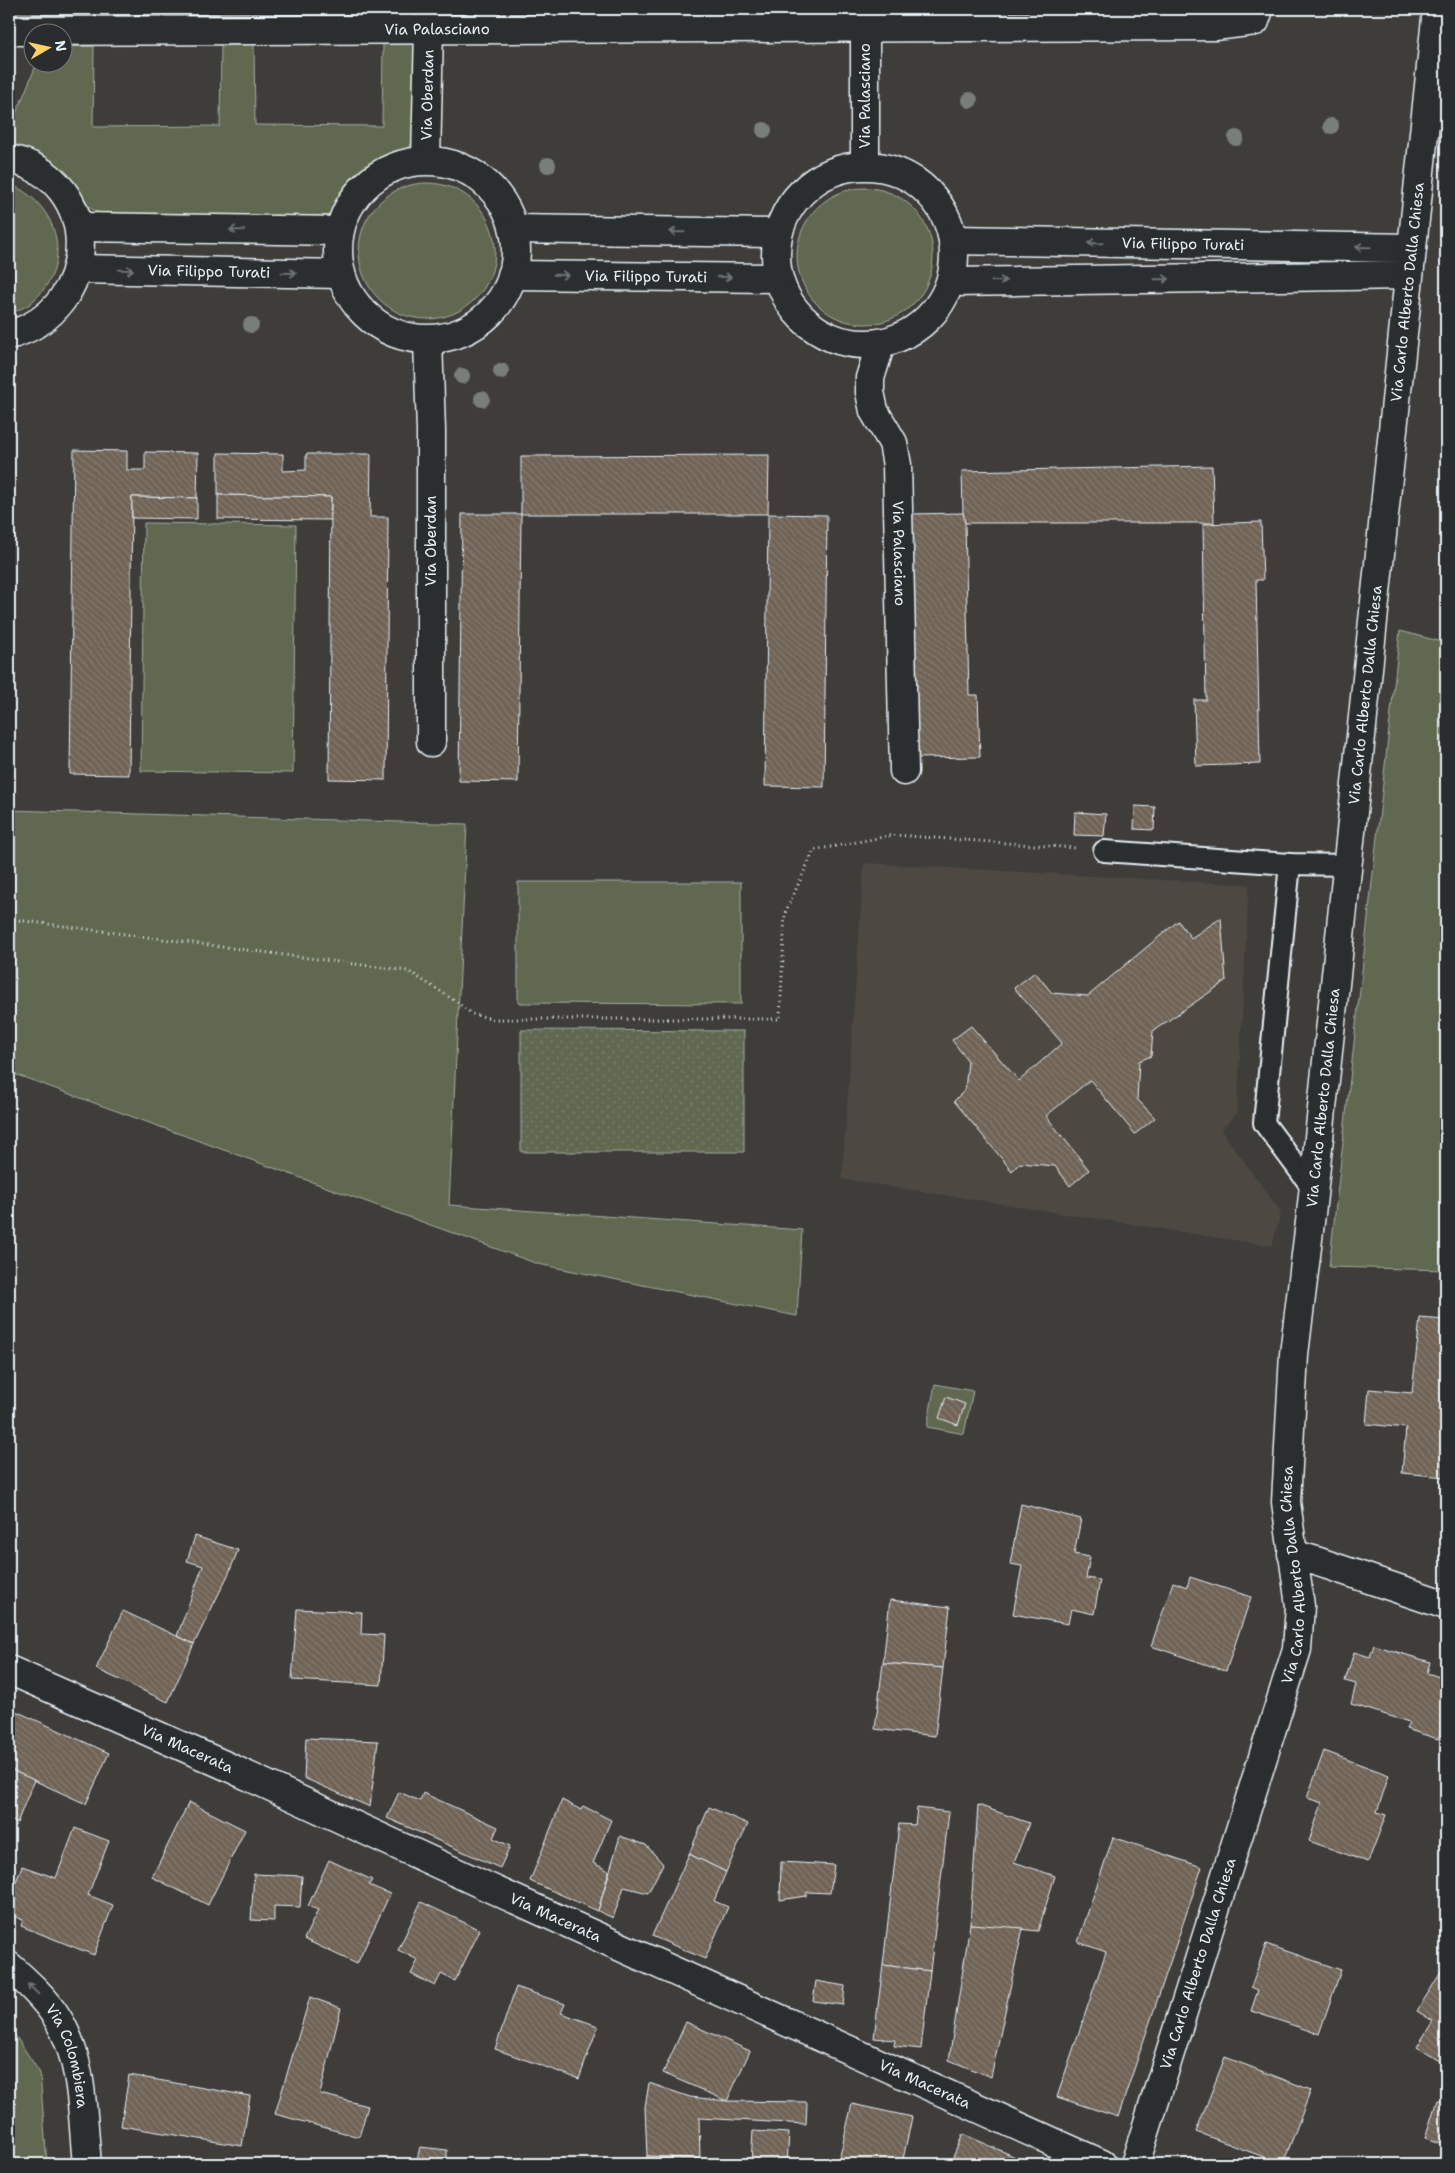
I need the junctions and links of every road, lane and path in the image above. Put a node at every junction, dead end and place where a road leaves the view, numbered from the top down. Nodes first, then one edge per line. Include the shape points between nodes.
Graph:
1 (1259, 9) edge
2 (1437, 9) edge
3 (865, 18) edge
4 (488, 19) edge
5 (412, 23) edge
6 (9, 31) edge
7 (9, 159) edge
8 (426, 160) junction
9 (865, 165) junction
10 (79, 227) junction
11 (514, 229) junction
12 (338, 231) junction
13 (778, 233) junction
14 (953, 240) junction
15 (1412, 248) junction
16 (77, 269) junction
17 (341, 274) junction
18 (512, 275) junction
19 (1408, 275) junction
20 (778, 278) junction
21 (951, 282) junction
22 (9, 334) edge
23 (428, 340) junction
24 (881, 343) junction
25 (431, 742) dead end
26 (904, 771) dead end
27 (1104, 851) joint
28 (1290, 864) junction
29 (1347, 865) junction
30 (9, 919) edge
31 (1314, 1190) junction
32 (1292, 1554) junction
33 (1446, 1604) edge
34 (9, 1670) edge
35 (9, 1966) edge
36 (87, 2164) edge
37 (1102, 2164) edge
38 (1134, 2164) edge

1 - 3 street, Via Palasciano via 1254,21 1215,26
2 - 15 street, Via Carlo Alberto Dalla Chiesa
3 - 4 street, Via Palasciano
3 - 9 street, Via Palasciano
4 - 5 street, Via Palasciano
5 - 6 street, Via Palasciano
5 - 8 street, Via Oberdan
7 - 10 street via 27,164 54,183 65,195
8 - 11 street via 453,164 482,179 504,204
8 - 12 street via 400,164 372,179 350,203
9 - 13 street via 836,170 810,184 790,206
9 - 14 street via 895,170 921,185 941,208
12 -> 10 street
10 - 16 street
13 -> 11 street
11 - 18 street via 516,245
12 - 17 street
13 - 20 street via 775,263
15 -> 14 street, Via Filippo Turati
14 - 21 street
15 - 19 street, Via Carlo Alberto Dalla Chiesa
16 -> 17 street, Via Filippo Turati
16 - 22 street via 68,292 53,311 33,326
17 - 23 street via 352,299 371,320 395,334
18 -> 20 street, Via Filippo Turati
18 - 23 street via 501,299 484,318 462,332
21 -> 19 street
19 - 29 street, Via Carlo Alberto Dalla Chiesa
20 - 24 street via 793,308 817,331 847,343
21 - 24 street via 925,321 897,338
23 - 25 street, Via Oberdan
24 - 26 street, Via Palasciano via 870,378 870,392 874,411 893,443 897,465
27 - 28 lane
27 - 30 path via 894,835 814,850 785,913 780,1018 494,1019 472,1014 408,971
28 - 29 lane
28 - 31 lane via 1264,1123
29 - 31 street, Via Carlo Alberto Dalla Chiesa
31 - 32 street, Via Carlo Alberto Dalla Chiesa via 1291,1402 1286,1502
32 - 33 street
32 - 38 street, Via Carlo Alberto Dalla Chiesa via 1300,1606 1297,1648
34 - 37 street, Via Macerata
36 -> 35 street, Via Colombiera via 74,2053 57,2017

